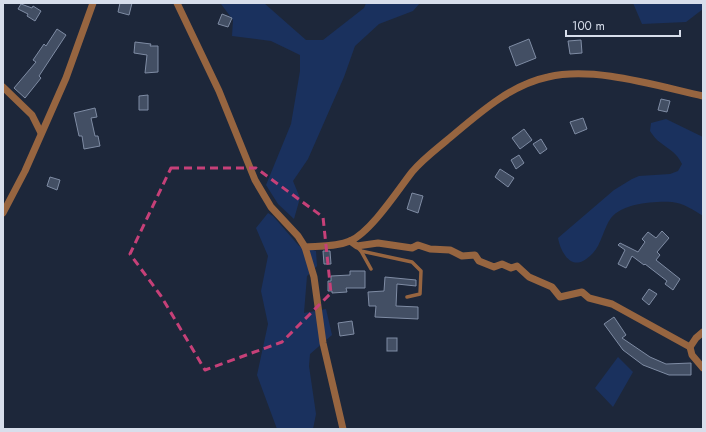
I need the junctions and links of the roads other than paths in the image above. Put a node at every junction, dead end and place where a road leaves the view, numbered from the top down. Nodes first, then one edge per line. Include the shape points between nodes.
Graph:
1 (93, 3) edge
2 (177, 3) edge
3 (3, 87) edge
4 (703, 96) edge
5 (41, 133) junction
6 (3, 213) edge
7 (356, 246) junction
8 (305, 247) junction
9 (371, 269) dead end
10 (407, 297) dead end
11 (703, 332) edge
12 (690, 346) junction
13 (703, 368) edge
14 (343, 429) edge

1 - 5 street via 66,78
2 - 8 street via 219,91 255,180 271,207
3 - 5 street via 32,115
4 - 7 street via 617,77 591,74 548,76 531,82 501,98 428,156 362,233
5 - 6 street
7 - 8 street
7 - 9 lane
7 - 10 lane via 412,262 421,271 420,294
7 - 12 street via 378,243 412,248 418,245 430,249 450,250 462,256 475,255 479,261 494,267 502,264 511,268 517,266 529,277 552,287 560,297 582,292 589,298 612,304
8 - 14 street via 314,277 324,343
11 - 12 street
12 - 13 street via 692,355

